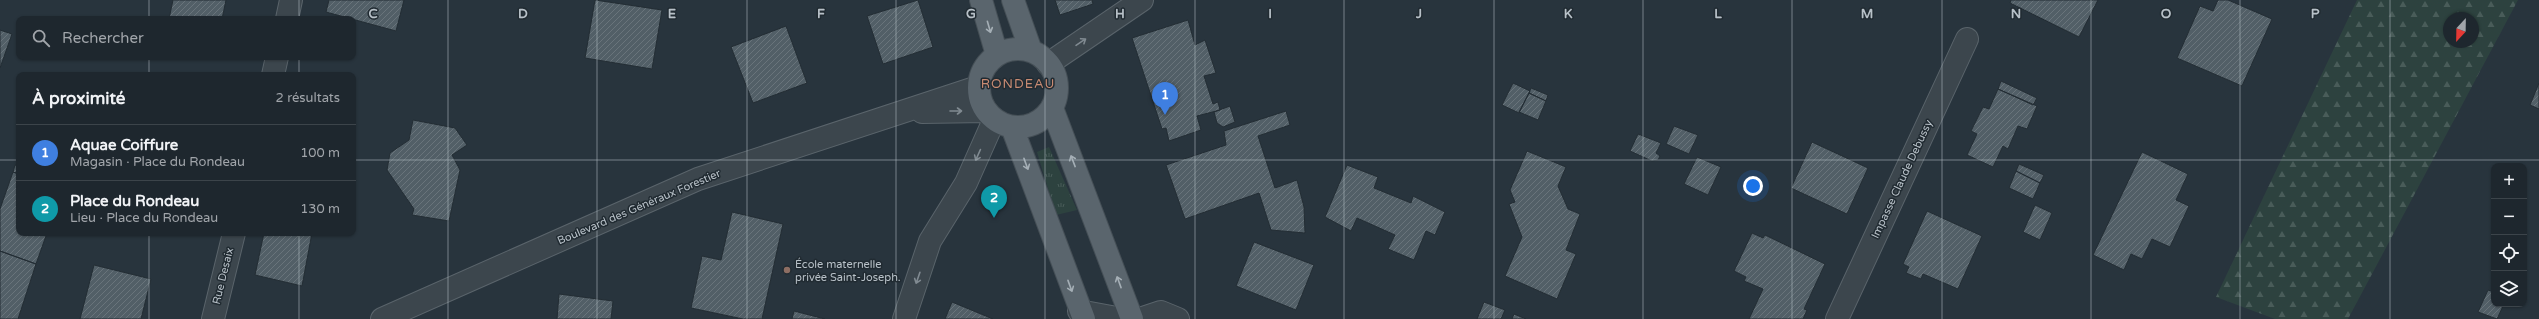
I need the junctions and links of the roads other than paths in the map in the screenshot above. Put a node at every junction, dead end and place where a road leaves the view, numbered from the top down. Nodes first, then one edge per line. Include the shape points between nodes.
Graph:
1 (291, 0) edge
2 (981, 0) edge
3 (1013, 0) edge
4 (1142, 0) edge
5 (288, 16) edge
6 (1967, 39) dead end
7 (997, 55) junction
8 (1040, 58) junction
9 (276, 60) edge
10 (274, 72) edge
11 (978, 87) junction
12 (1052, 108) junction
13 (903, 112) junction
14 (997, 119) junction
15 (233, 236) edge
16 (1082, 315) edge
17 (213, 319) edge
18 (382, 319) edge
19 (904, 319) edge
20 (1122, 319) edge
21 (1132, 319) edge
22 (1140, 319) edge
23 (1178, 319) edge
24 (1837, 319) edge

1 - 5 street
2 -> 7 main road
3 - 8 main road
8 -> 4 street
6 - 24 street, Impasse Claude Debussy
7 - 8 main road via 1008,50 1020,49
7 - 11 main road via 987,63
8 - 12 main road via 1054,74 1057,85
9 - 10 street
11 - 13 street, Boulevard des Généraux Forestier
11 - 14 main road via 980,100
12 - 14 main road via 1045,117 1024,127
21 -> 12 main road
13 -> 14 street
13 - 18 street, Boulevard des Généraux Forestier via 698,179
14 -> 16 main road
14 -> 19 street via 966,183 930,241
15 - 17 street, Rue Desaix
16 - 20 street
22 - 23 street via 1160,312

